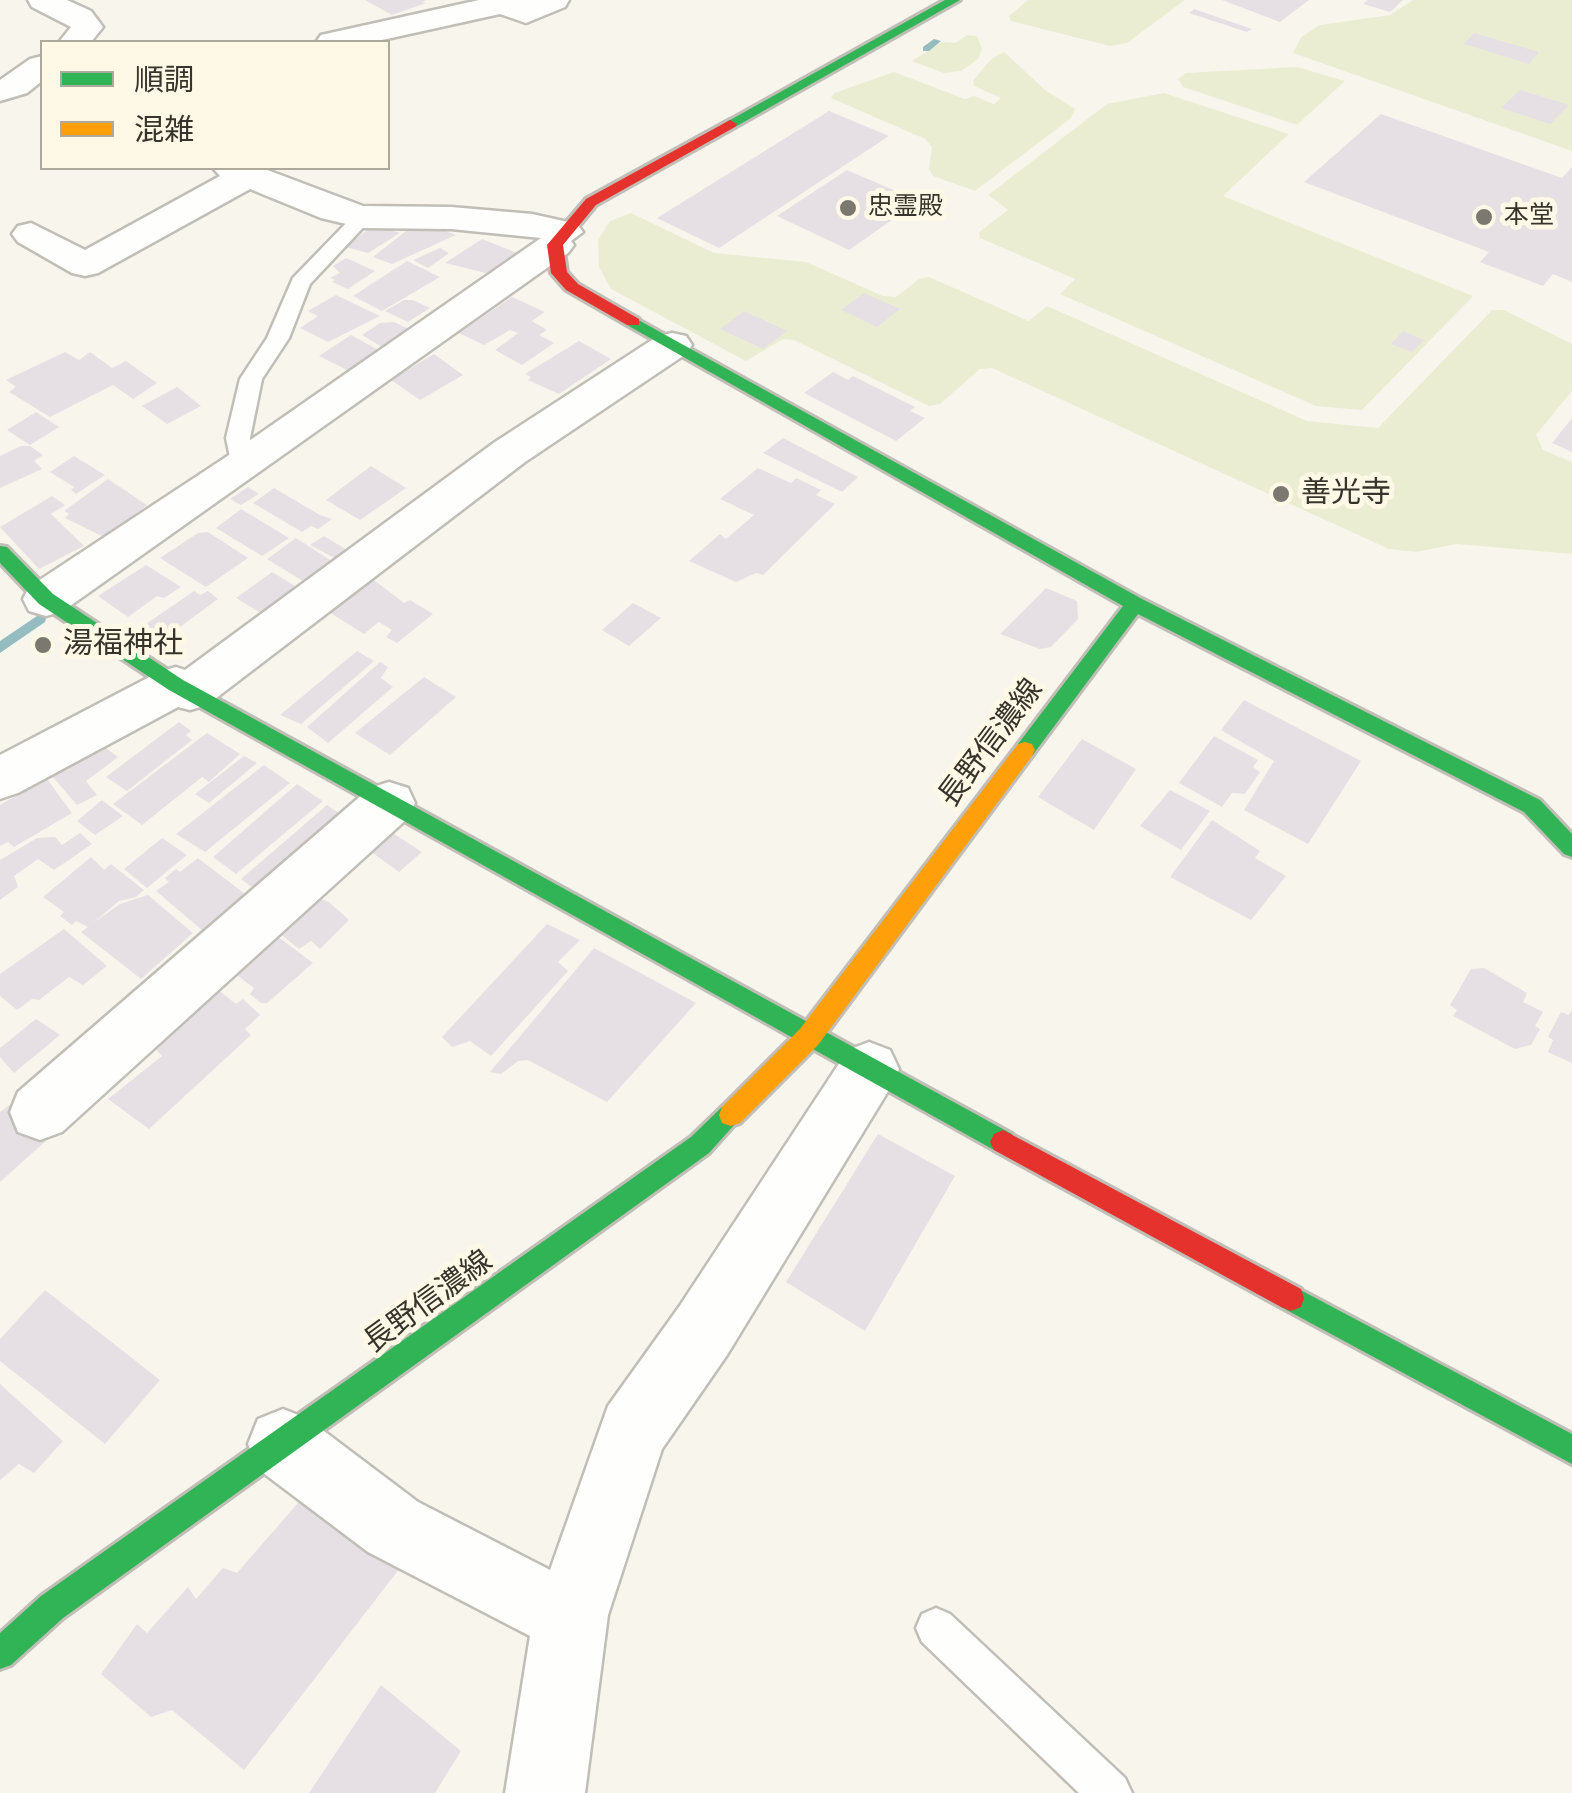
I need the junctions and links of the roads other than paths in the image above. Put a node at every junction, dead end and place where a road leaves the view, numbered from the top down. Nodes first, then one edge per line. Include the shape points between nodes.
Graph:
1 (43, 0) edge
2 (554, 0) edge
3 (499, 2) edge
4 (945, 2) edge
5 (76, 40) edge
6 (340, 40) edge
7 (240, 172) edge
8 (363, 218) junction
9 (31, 234) dead end
10 (559, 238) junction
11 (672, 345) junction
12 (240, 467) junction
13 (0, 552) edge
14 (46, 598) junction
15 (1135, 604) junction
16 (183, 688) junction
17 (0, 779) edge
18 (389, 803) junction
19 (1572, 848) edge
20 (809, 1036) junction
21 (869, 1069) junction
22 (40, 1112) dead end
23 (283, 1444) junction
24 (1572, 1450) edge
25 (571, 1616) junction
26 (936, 1628) dead end
27 (0, 1654) edge
28 (545, 1793) edge
29 (1110, 1793) edge

1 - 5 street via 80,18 86,27
2 - 3 street via 526,14
3 - 6 street
4 - 10 main road via 592,202
7 - 8 street
7 - 9 street via 84,265
8 - 10 street via 532,225
8 - 12 lane via 300,282 278,338 251,378 238,438
10 - 11 main road via 559,273 572,287
10 - 12 street
11 - 15 main road
11 - 16 street via 510,452
12 - 14 street
13 - 14 main road
14 - 16 main road
15 - 19 main road via 1532,806
15 - 20 main road, 長野信濃線
16 - 17 street
16 - 18 main road
18 - 20 main road
18 - 22 street
20 - 21 main road
20 - 23 main road, 長野信濃線 via 700,1145
21 - 24 main road
21 - 25 street via 633,1431
23 - 25 street via 393,1527
23 - 27 main road, 長野信濃線 via 52,1607
25 - 28 street
26 - 29 lane

